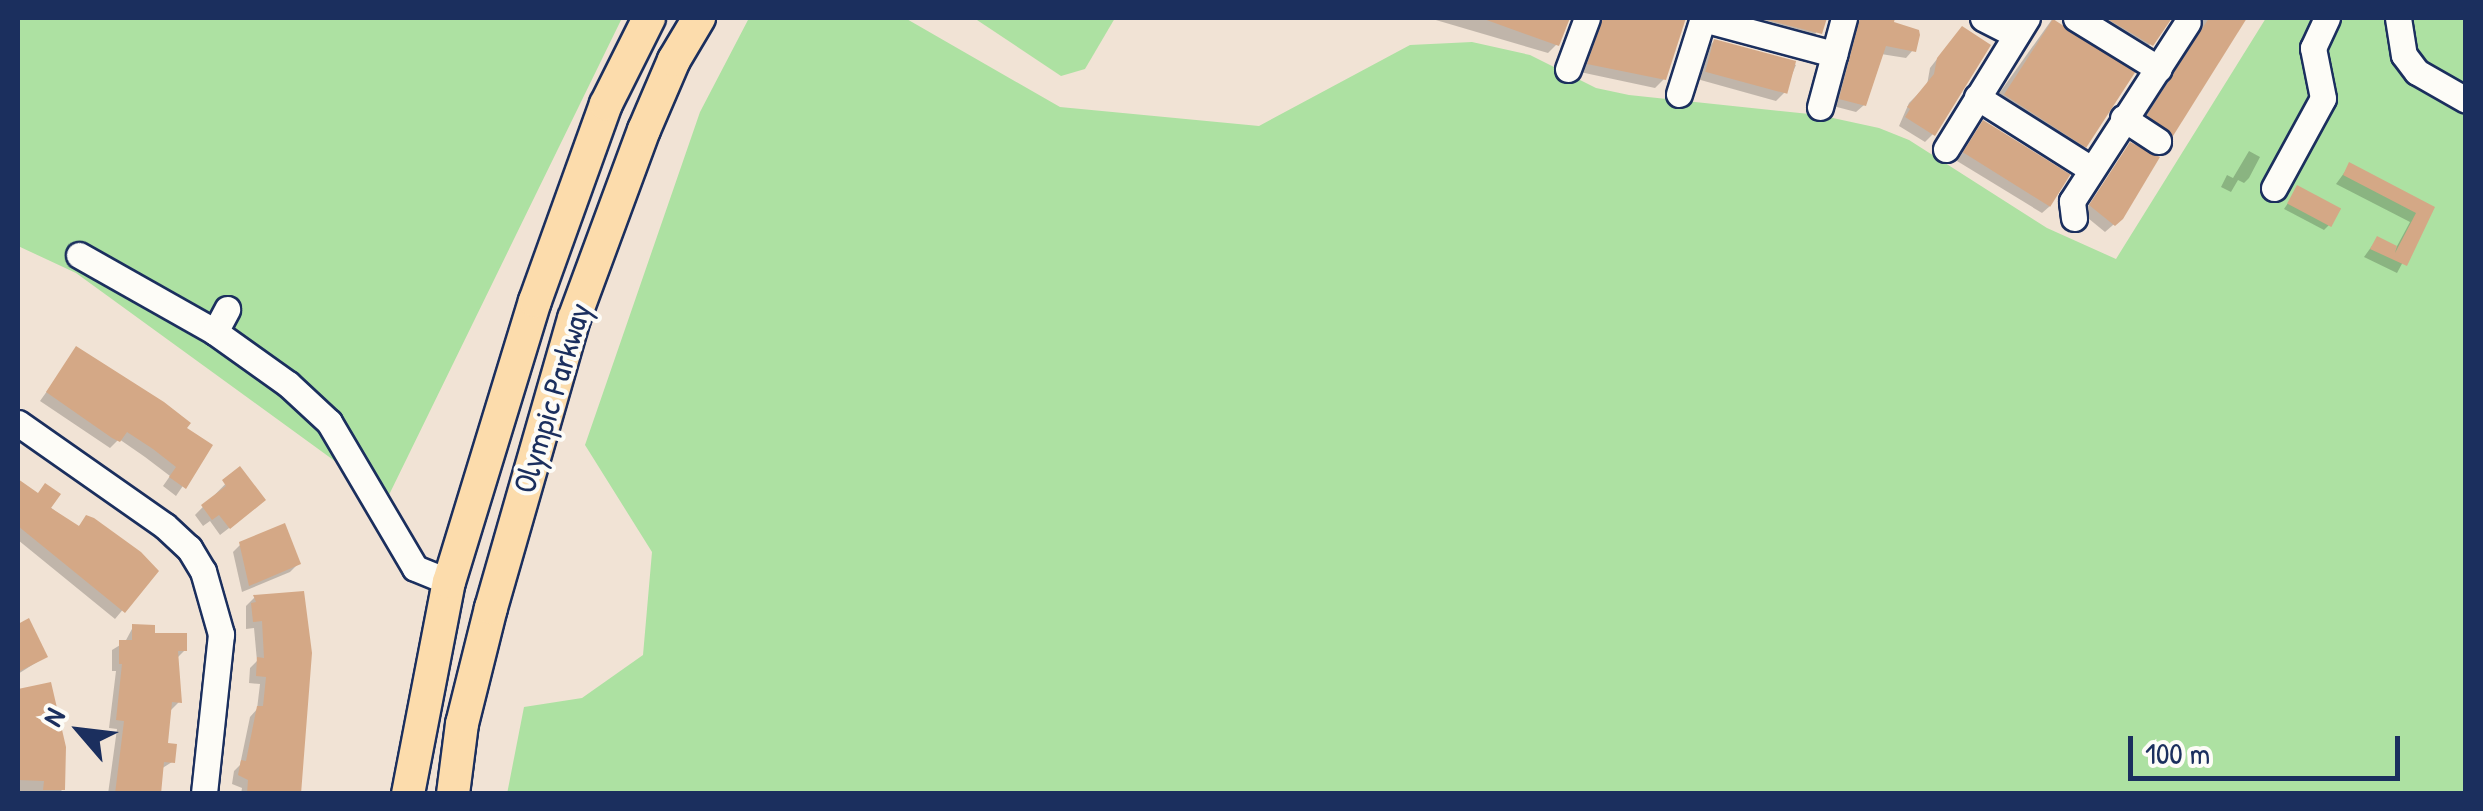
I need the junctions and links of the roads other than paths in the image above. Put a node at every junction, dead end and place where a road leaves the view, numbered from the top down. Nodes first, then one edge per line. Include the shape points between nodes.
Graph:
1 (649, 18) edge
2 (699, 18) edge
3 (1588, 18) edge
4 (1703, 18) edge
5 (1844, 18) edge
6 (1982, 18) edge
7 (2076, 18) edge
8 (2327, 18) edge
9 (2398, 18) edge
10 (2188, 22) dead end
11 (2021, 26) edge
12 (1834, 54) junction
13 (1568, 69) dead end
14 (2159, 69) junction
15 (1679, 94) dead end
16 (1976, 97) junction
17 (2466, 100) edge
18 (1820, 106) dead end
19 (2123, 118) junction
20 (2158, 141) dead end
21 (1946, 149) dead end
22 (2092, 169) junction
23 (2274, 188) dead end
24 (2074, 218) dead end
25 (79, 255) dead end
26 (18, 423) edge
27 (449, 582) junction
28 (204, 794) edge
29 (408, 794) edge
30 (453, 794) edge

1 - 27 main road, Olympic Parkway via 606,104 541,283
2 - 30 main road, Olympic Parkway via 644,130 574,319 491,608 462,724
3 - 13 street
4 - 12 street
4 - 15 street
5 - 12 street
6 - 11 street
7 - 14 street
8 - 23 street via 2313,48 2323,98
9 - 17 street via 2404,55 2417,72
10 - 14 street
11 - 16 street
12 - 18 street
14 - 19 street
16 - 21 street
16 - 22 street
19 - 20 street
19 - 22 street
22 - 24 street via 2072,201
25 - 27 street via 221,320 329,422 415,568
26 - 28 street via 165,526 203,571 221,634
27 - 29 main road, Olympic Parkway

